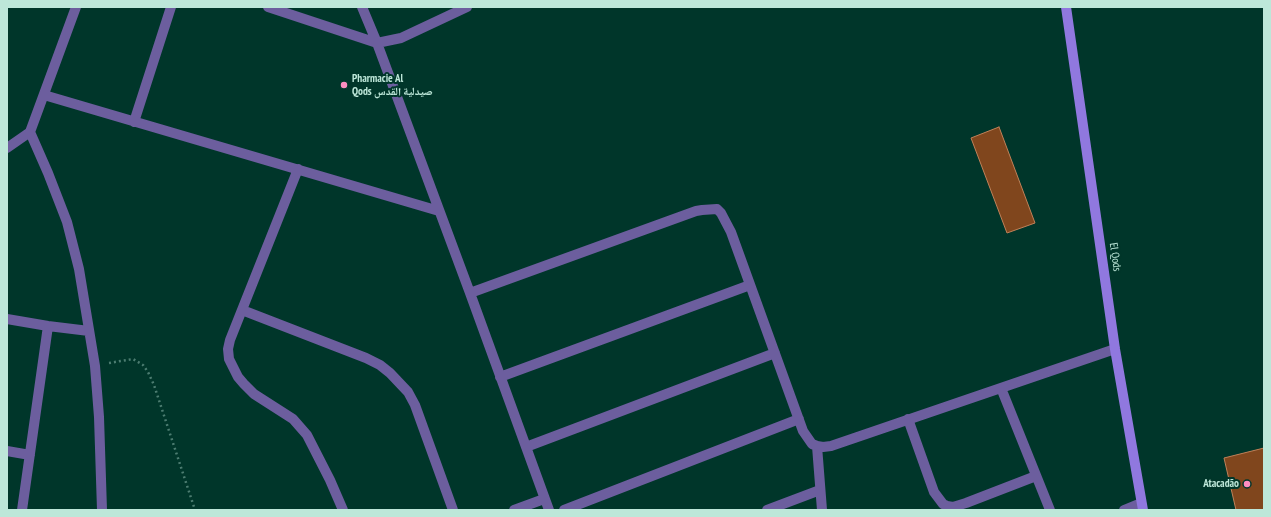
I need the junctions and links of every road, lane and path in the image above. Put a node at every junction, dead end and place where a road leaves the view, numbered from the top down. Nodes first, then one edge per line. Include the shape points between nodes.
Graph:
1 (76, 7) edge
2 (171, 7) edge
3 (268, 7) edge
4 (362, 7) edge
5 (467, 7) edge
6 (1066, 7) edge
7 (452, 10) edge
8 (377, 43) junction
9 (44, 95) junction
10 (134, 122) junction
11 (30, 132) junction
12 (7, 148) edge
13 (298, 169) junction
14 (439, 210) junction
15 (750, 285) junction
16 (470, 293) junction
17 (242, 310) junction
18 (7, 319) edge
19 (48, 326) junction
20 (89, 331) junction
21 (1115, 349) junction
22 (775, 353) junction
23 (95, 366) junction
24 (500, 378) junction
25 (1001, 388) junction
26 (799, 419) junction
27 (908, 419) junction
28 (817, 446) junction
29 (526, 447) junction
30 (7, 450) edge
31 (30, 455) junction
32 (1036, 476) junction
33 (820, 490) junction
34 (544, 499) junction
35 (942, 507) edge
36 (1142, 507) edge
37 (22, 510) edge
38 (102, 510) edge
39 (195, 510) edge
40 (343, 510) edge
41 (453, 510) edge
42 (514, 510) edge
43 (549, 510) edge
44 (564, 510) edge
45 (767, 510) edge
46 (822, 510) edge
47 (1050, 510) edge
48 (1124, 510) edge

1 - 9 street
2 - 10 street
3 - 8 street
4 - 8 street
5 - 7 street
6 - 21 street, El Qods
7 - 8 street via 401,38
8 - 14 street
9 - 10 street
9 - 11 street
10 - 13 street
11 - 12 street
11 - 20 street via 67,222 79,269
13 - 14 street
13 - 17 street
14 - 16 street
15 - 16 street via 726,221 719,210 713,209 692,213
15 - 22 street
15 - 24 street
16 - 24 street
17 - 40 street via 228,349 229,358 238,377 254,394 294,419 302,427
17 - 41 street via 366,358 390,373 408,392 415,404
18 - 19 street
19 - 20 street
19 - 31 street
20 - 23 street
21 - 25 street
21 - 36 street, El Qods
22 - 26 street
22 - 29 street
23 - 38 street
23 - 39 path via 133,359 138,360 146,368 154,385
24 - 29 street
25 - 27 street
25 - 32 street
26 - 28 street via 809,441
26 - 44 street
27 - 28 street via 831,446
27 - 35 street via 934,492
28 - 33 street
29 - 34 street
30 - 31 street
31 - 37 street
32 - 35 street via 953,507
32 - 47 street
33 - 45 street
33 - 46 street
34 - 42 street
34 - 43 street
36 - 48 street

